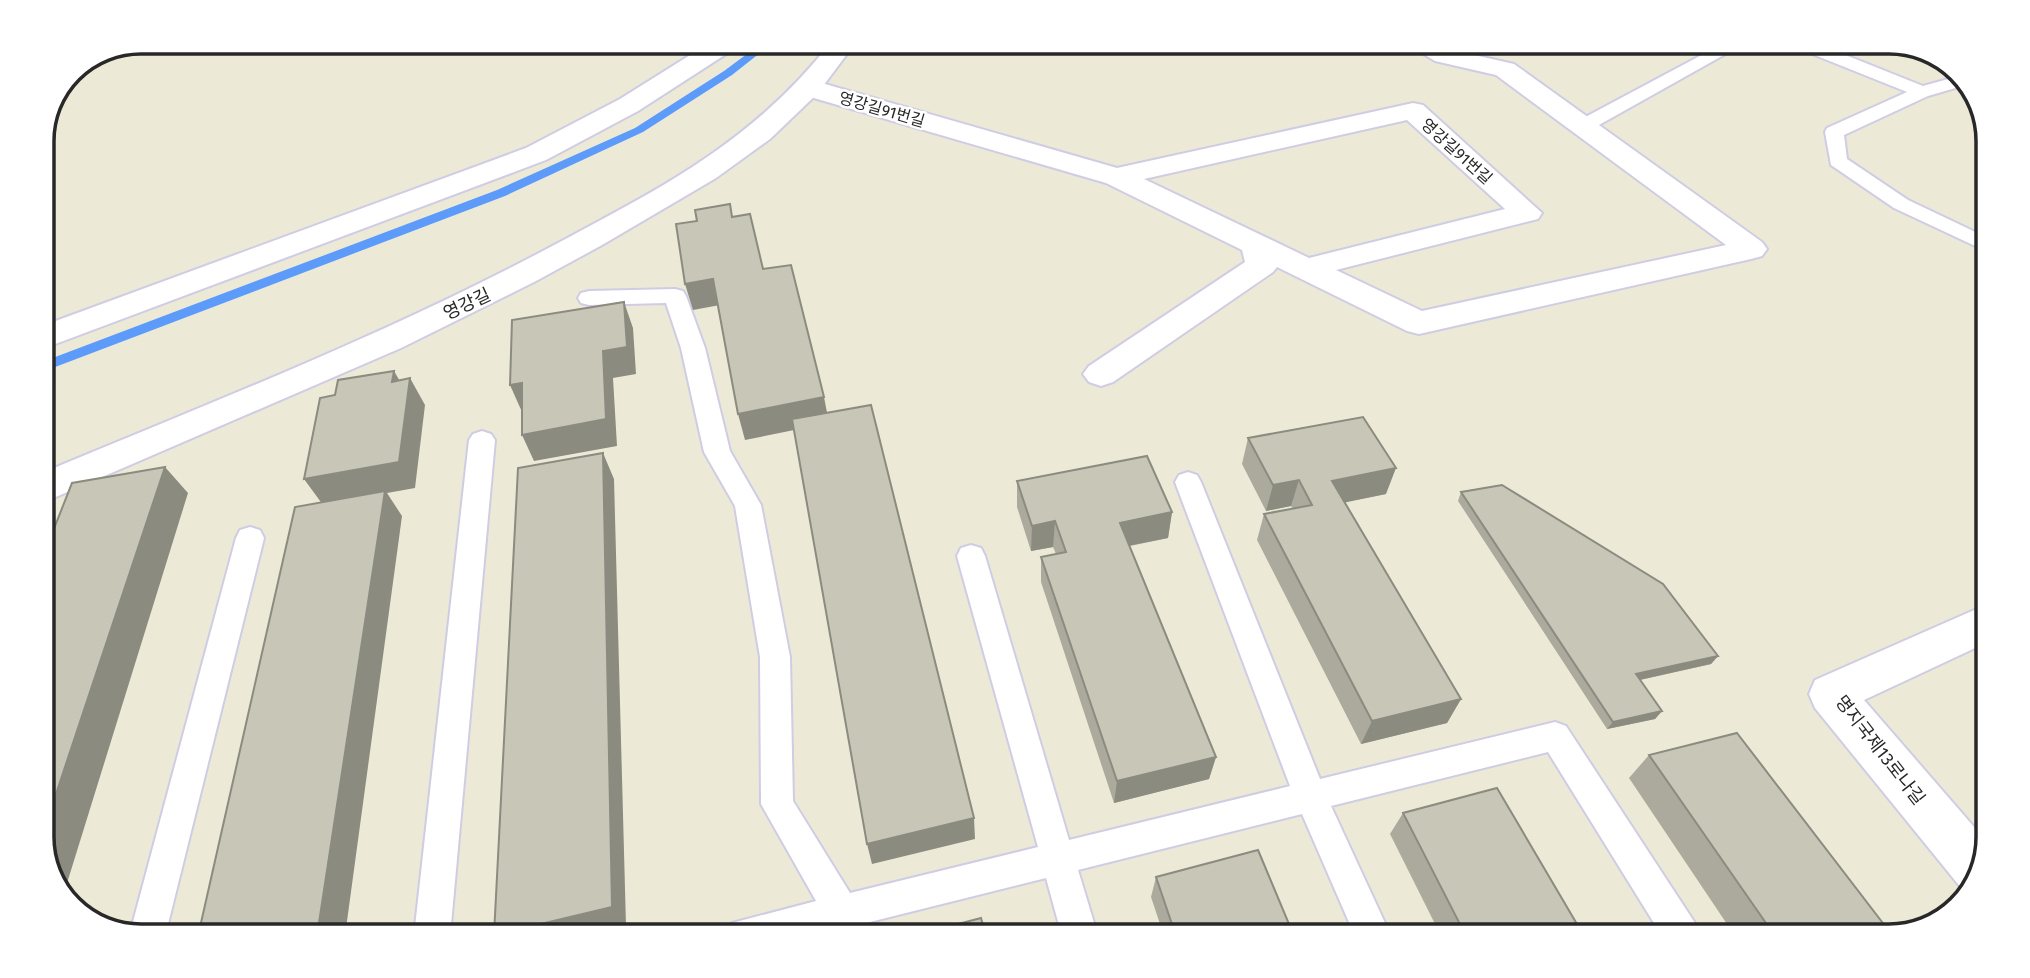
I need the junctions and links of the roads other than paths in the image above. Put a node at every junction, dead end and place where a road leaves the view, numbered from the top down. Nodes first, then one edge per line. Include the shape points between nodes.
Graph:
1 (710, 54) edge
2 (835, 54) edge
3 (1441, 54) edge
4 (1713, 54) edge
5 (1828, 54) edge
6 (1953, 83) edge
7 (809, 88) junction
8 (1922, 92) junction
9 (1583, 126) junction
10 (1116, 177) junction
11 (1976, 240) edge
12 (1255, 242) junction
13 (1307, 268) junction
14 (589, 298) dead end
15 (54, 334) edge
16 (1101, 374) dead end
17 (482, 440) dead end
18 (1188, 482) dead end
19 (54, 484) edge
20 (250, 538) dead end
21 (971, 556) dead end
22 (1976, 628) edge
23 (1310, 796) junction
24 (1058, 859) junction
25 (1972, 862) edge
26 (150, 924) edge
27 (433, 924) edge
28 (844, 924) edge
29 (1077, 924) edge
30 (1368, 924) edge
31 (1674, 924) edge

1 - 15 street via 629,106 536,154
2 - 7 street, 영강길
3 - 9 street, 영강길91번길 via 1505,69
4 - 9 lane
5 - 8 lane
6 - 8 lane
7 - 10 street, 영강길91번길
7 - 19 street, 영강길 via 771,124 683,185 488,295
8 - 11 lane via 1834,132 1838,162 1901,204
9 - 13 street, 영강길91번길 via 1751,249 1419,323
10 - 12 street, 영강길91번길
10 - 13 street, 영강길91번길 via 1413,111 1527,213
12 - 13 street, 영강길91번길
12 - 16 street via 1262,265
14 - 28 lane via 675,296 693,348 718,452 747,505 775,657 777,804
17 - 27 lane
18 - 23 lane
20 - 26 lane
21 - 24 lane
22 - 25 street, 명지국제13로나길 via 1831,694
23 - 24 lane
23 - 30 lane
23 - 31 lane via 1555,736
24 - 28 lane
24 - 29 lane

